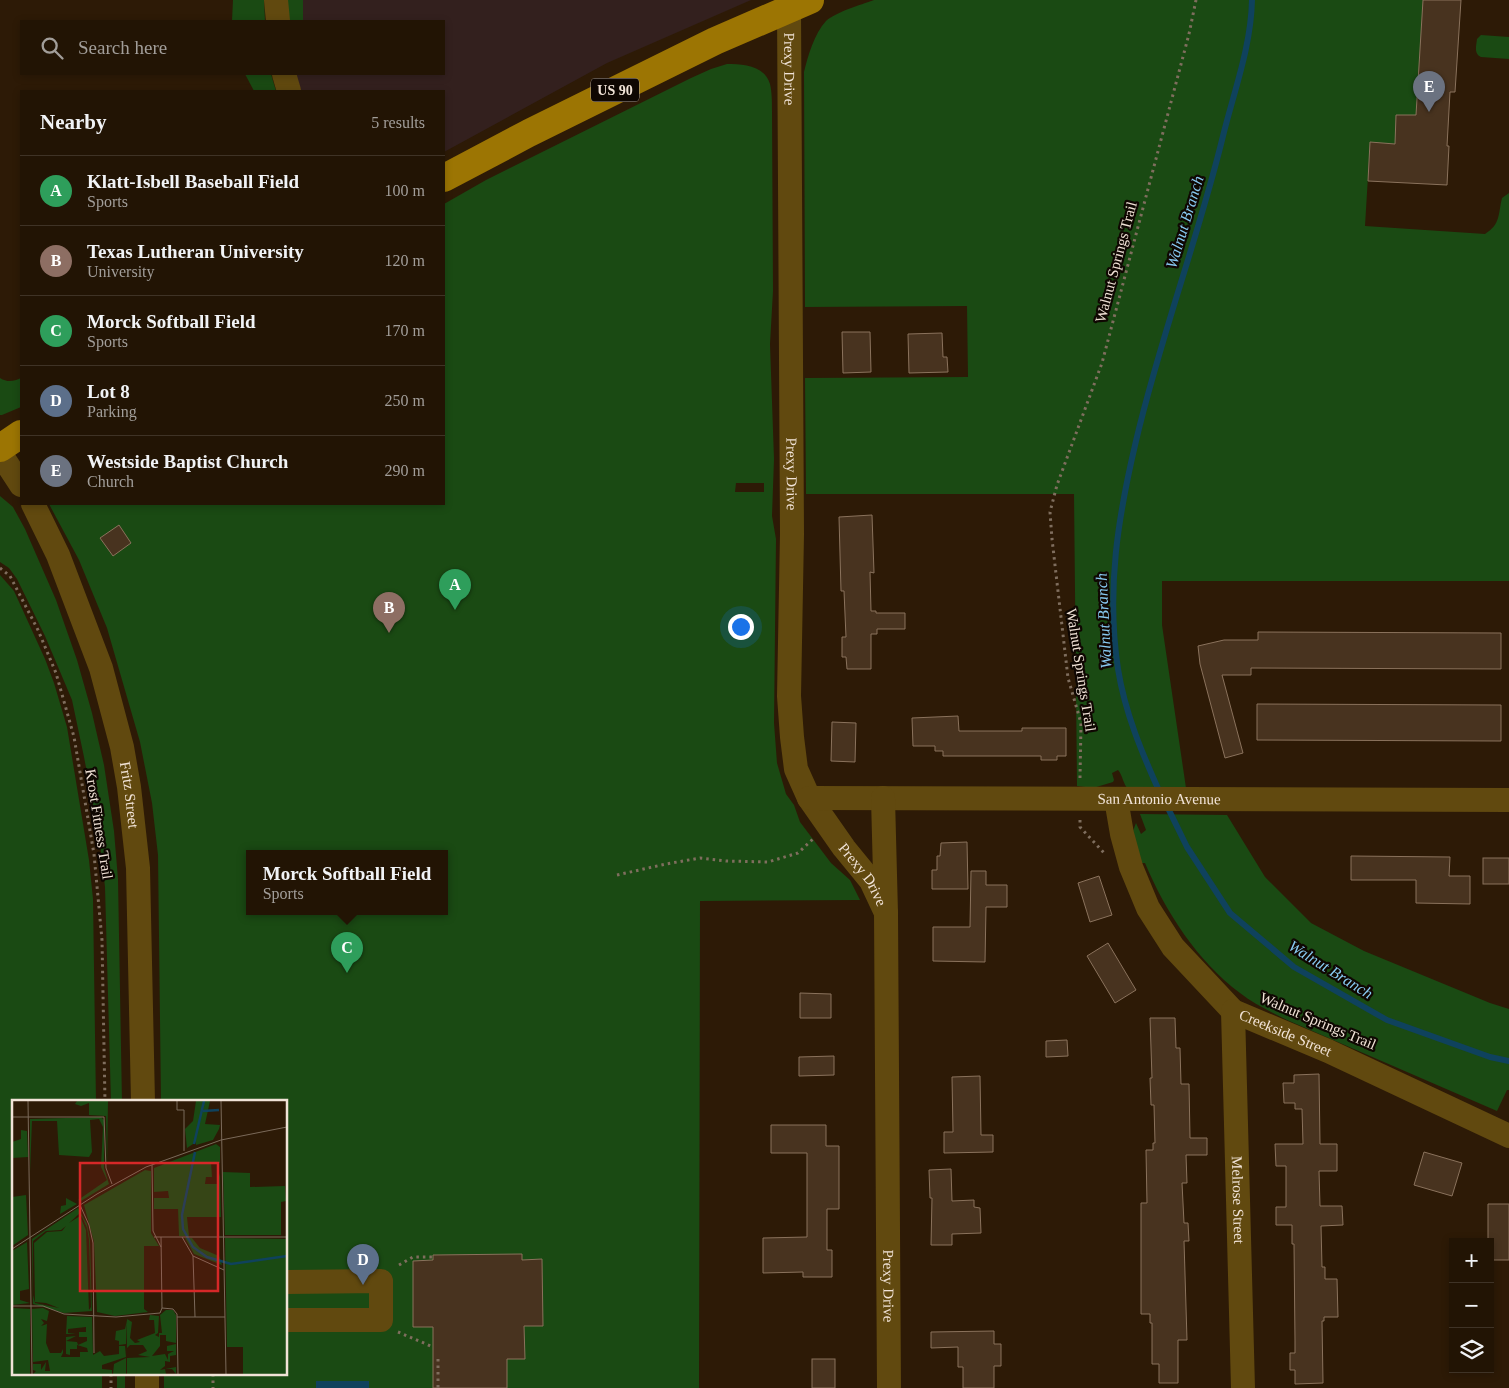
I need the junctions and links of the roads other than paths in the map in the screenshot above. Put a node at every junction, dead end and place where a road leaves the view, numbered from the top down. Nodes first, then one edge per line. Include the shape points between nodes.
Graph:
1 (276, 0) edge
2 (800, 4) edge
3 (278, 20) edge
4 (284, 75) edge
5 (289, 90) edge
6 (445, 177) edge
7 (20, 435) edge
8 (0, 448) edge
9 (0, 453) edge
10 (20, 483) edge
11 (33, 505) edge
12 (809, 798) junction
13 (883, 798) junction
14 (1116, 799) junction
15 (1509, 800) edge
16 (886, 913) junction
17 (1233, 1011) junction
18 (143, 1100) edge
19 (1509, 1136) edge
20 (288, 1282) edge
21 (288, 1320) edge
22 (889, 1388) edge
23 (1243, 1388) edge

1 - 3 street
2 - 6 main road, US 90 via 529,132
2 - 12 street, Prexy Drive via 789,696 796,770
4 - 5 street
7 - 8 main road
9 - 10 street
11 - 18 street, Fritz Street via 58,555 102,668 122,747 138,868
12 - 13 street, San Antonio Avenue
12 - 16 street, Prexy Drive via 872,881
13 - 14 street, San Antonio Avenue
13 - 16 street, Prexy Drive
14 - 15 street, San Antonio Avenue
14 - 17 street, Creekside Street via 1131,867 1148,908 1173,947
16 - 22 street, Prexy Drive
17 - 19 street, Creekside Street via 1328,1051
17 - 23 street, Melrose Street
20 - 21 street via 381,1281 381,1320

